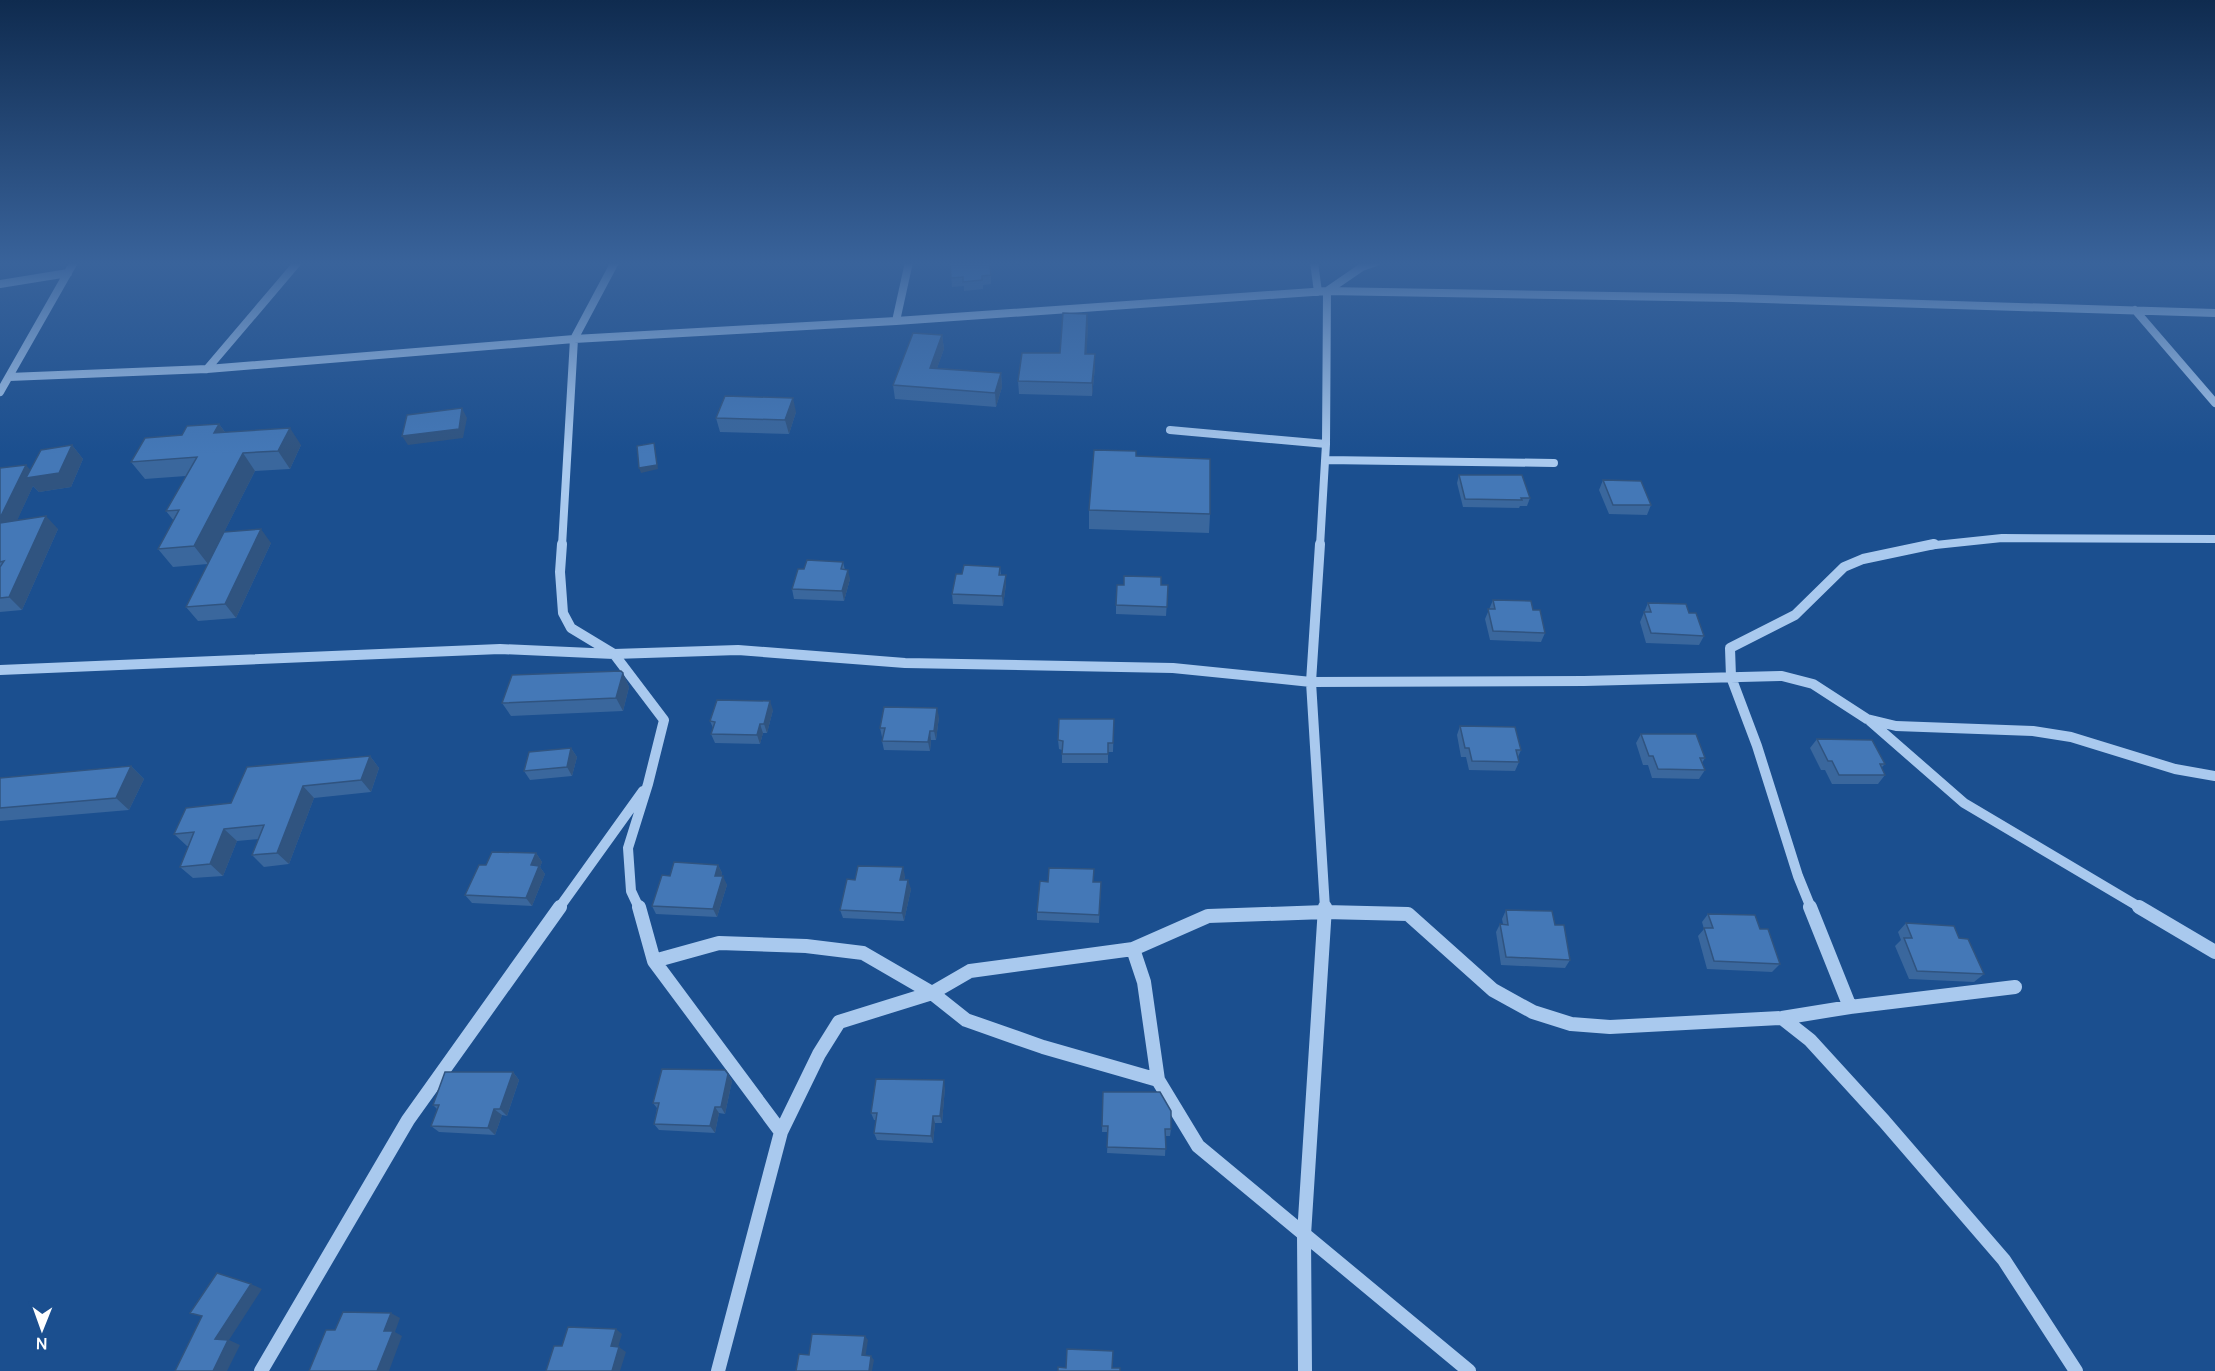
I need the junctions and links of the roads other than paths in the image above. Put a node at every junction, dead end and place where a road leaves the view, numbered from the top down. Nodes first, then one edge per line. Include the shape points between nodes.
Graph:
1 (38, 326) edge
2 (244, 326) edge
3 (581, 326) edge
4 (807, 326) edge
5 (1323, 326) edge
6 (2148, 326) edge
7 (574, 339) junction
8 (207, 369) junction
9 (9, 377) junction
10 (0, 392) edge
11 (2215, 403) edge
12 (1170, 430) dead end
13 (1326, 444) junction
14 (1325, 460) junction
15 (1554, 462) dead end
16 (2215, 539) edge
17 (614, 654) junction
18 (0, 670) edge
19 (1731, 677) junction
20 (1311, 682) junction
21 (1867, 719) junction
22 (2215, 776) edge
23 (648, 784) junction
24 (1325, 912) junction
25 (1133, 949) junction
26 (2215, 952) edge
27 (654, 961) junction
28 (2015, 987) dead end
29 (932, 993) junction
30 (1850, 1007) junction
31 (1782, 1018) junction
32 (1158, 1080) junction
33 (781, 1132) junction
34 (1304, 1234) junction
35 (261, 1371) edge
36 (718, 1371) edge
37 (1305, 1371) edge
38 (1469, 1371) edge
39 (2076, 1371) edge

1 - 9 street
2 - 8 street
3 - 7 street
4 - 7 street
5 - 13 street
6 - 11 street
7 - 8 street
7 - 17 street via 560,572 563,613 571,628
8 - 9 street
9 - 10 street
12 - 13 street
13 - 14 street
14 - 15 street
14 - 20 street
16 - 19 street via 2002,538 1936,544 1863,559 1844,567 1795,615 1730,648
17 - 18 street via 500,649
17 - 20 street via 738,650 905,663 1173,668
17 - 23 street via 664,720
19 - 20 street
19 - 21 street via 1782,676 1814,684
19 - 30 street via 1798,876
20 - 24 street
21 - 22 street via 1896,726 2033,731 2071,737 2175,769
21 - 26 street via 1964,803
23 - 27 street via 628,848 631,891
23 - 35 street via 408,1120
24 - 25 street via 1208,916
24 - 31 street via 1408,914 1493,990 1533,1012 1571,1024 1610,1027
24 - 34 street
25 - 29 street via 970,971
25 - 32 street via 1144,981
27 - 29 street via 719,944 821,947 863,953
27 - 33 street
28 - 30 street
29 - 32 street via 966,1020
29 - 33 street via 839,1022
30 - 31 street
31 - 39 street via 1810,1040 2004,1260
32 - 34 street via 1198,1146
33 - 36 street
34 - 37 street
34 - 38 street

